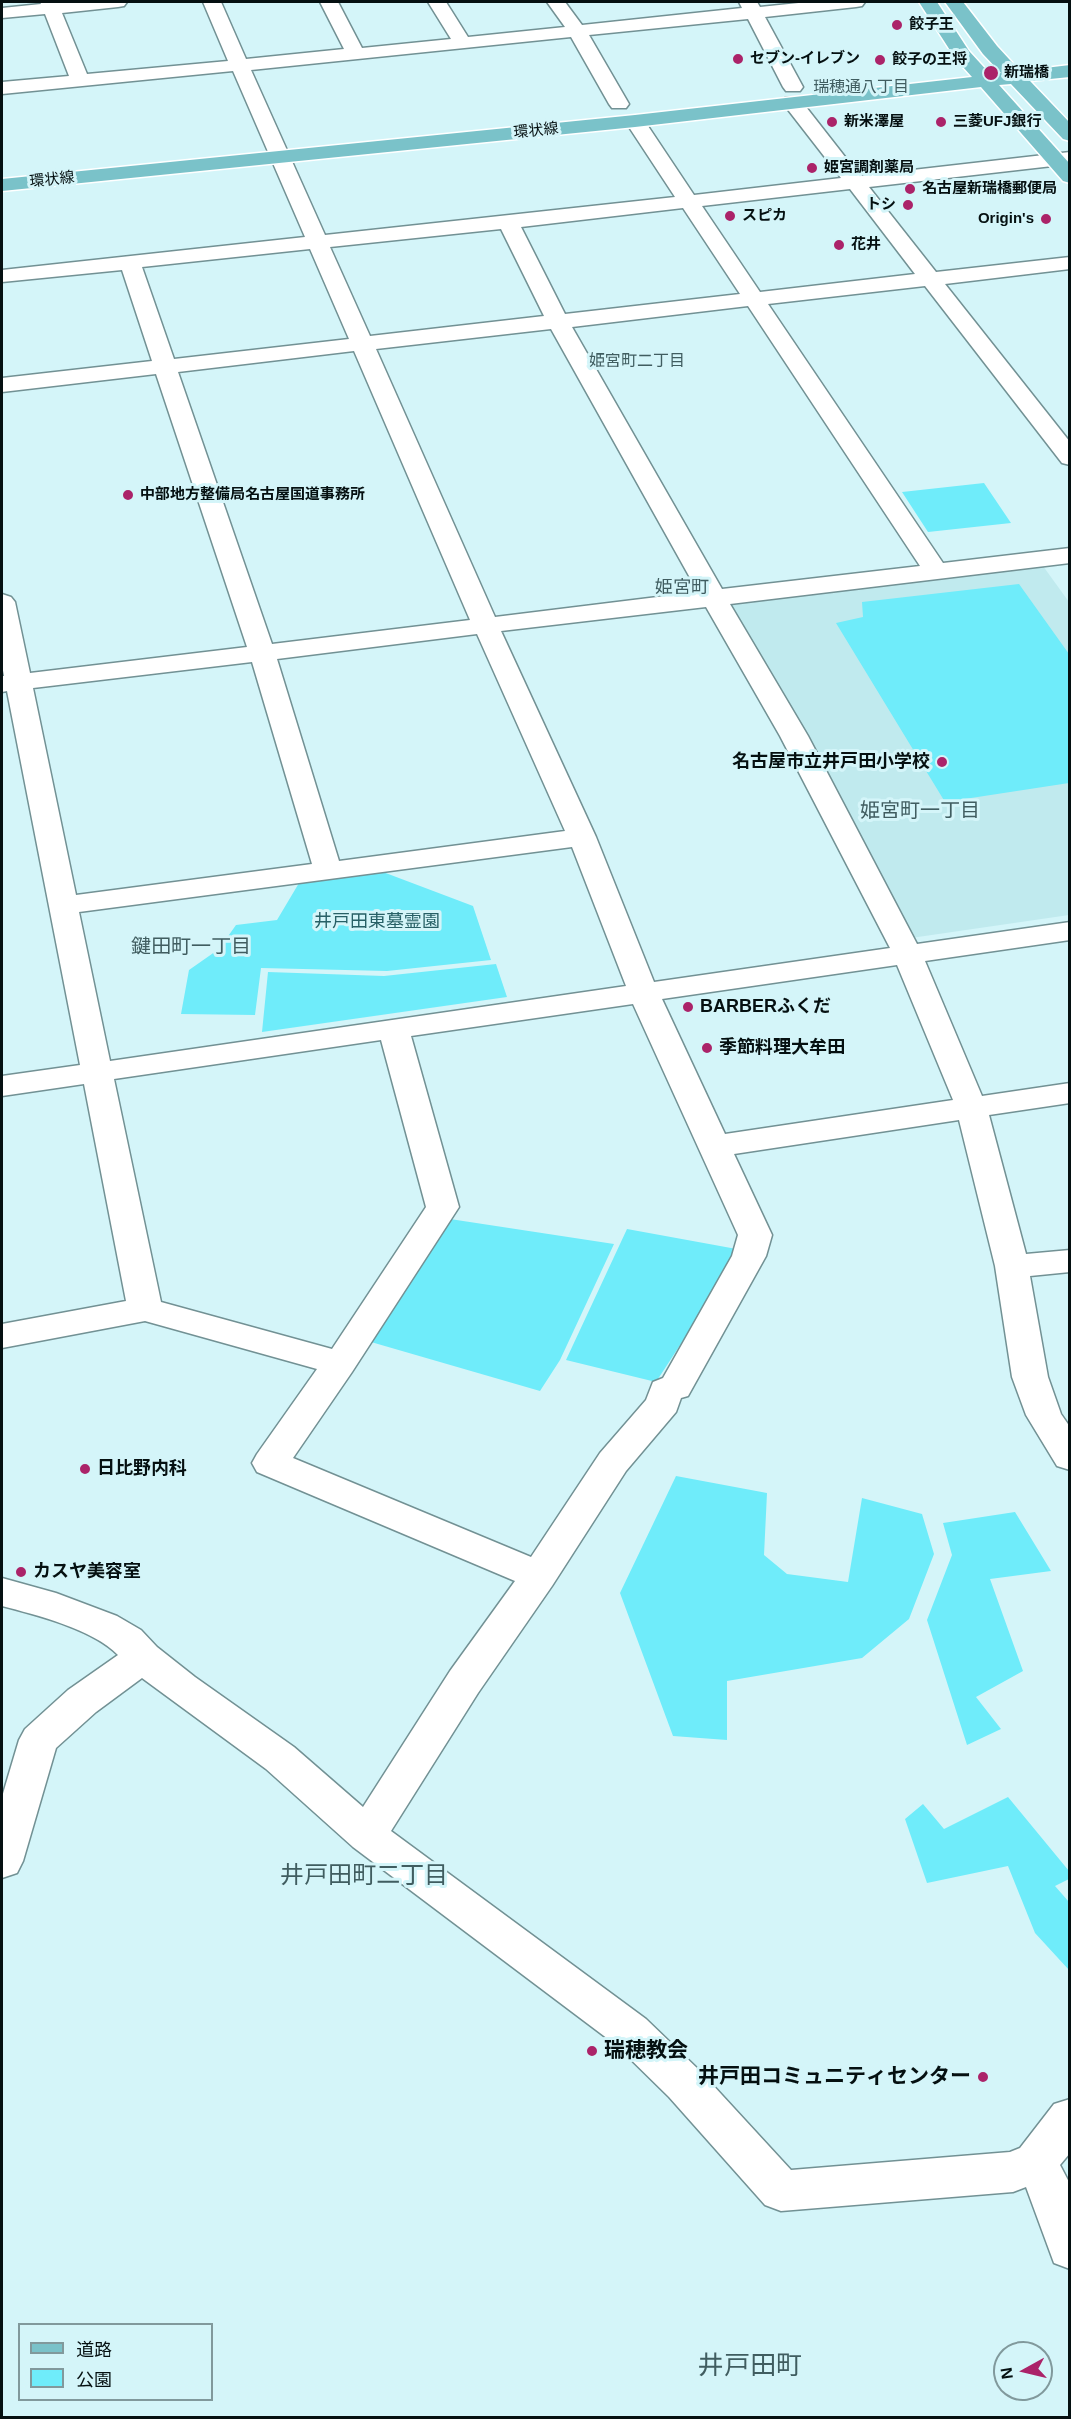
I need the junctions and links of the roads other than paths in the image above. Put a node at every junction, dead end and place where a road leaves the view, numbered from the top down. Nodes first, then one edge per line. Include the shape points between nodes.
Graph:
1 (118, 2) edge
2 (212, 2) edge
3 (328, 2) edge
4 (437, 2) edge
5 (556, 2) edge
6 (856, 2) edge
7 (928, 2) edge
8 (954, 2) edge
9 (50, 5) edge
10 (751, 7) edge
11 (2, 13) edge
12 (577, 31) junction
13 (463, 43) junction
14 (356, 54) junction
15 (1070, 57) edge
16 (240, 64) junction
17 (1010, 70) junction
18 (1070, 71) edge
19 (980, 73) junction
20 (80, 80) junction
21 (2, 88) edge
22 (793, 94) junction
23 (619, 104) junction
24 (634, 121) junction
25 (1070, 135) edge
26 (276, 149) junction
27 (1062, 159) edge
28 (2, 168) edge
29 (1070, 177) edge
30 (855, 182) junction
31 (2, 185) edge
32 (688, 200) junction
33 (508, 222) junction
34 (316, 241) junction
35 (1070, 262) edge
36 (130, 264) junction
37 (2, 276) edge
38 (928, 278) junction
39 (754, 297) junction
40 (557, 320) junction
41 (362, 343) junction
42 (164, 366) junction
43 (2, 385) edge
44 (1070, 458) edge
45 (1070, 555) edge
46 (935, 570) junction
47 (714, 598) junction
48 (2, 602) edge
49 (485, 624) junction
50 (262, 653) junction
51 (10, 683) edge
52 (582, 837) junction
53 (328, 871) junction
54 (62, 906) junction
55 (1070, 931) edge
56 (908, 955) junction
57 (644, 994) junction
58 (394, 1030) junction
59 (95, 1072) junction
60 (2, 1086) edge
61 (1070, 1093) edge
62 (972, 1109) junction
63 (716, 1146) junction
64 (1070, 1261) edge
65 (1012, 1266) junction
66 (145, 1310) junction
67 (2, 1336) edge
68 (340, 1363) junction
69 (1070, 1457) edge
70 (539, 1576) junction
71 (2, 1592) edge
72 (143, 1657) junction
73 (367, 1835) junction
74 (2, 1861) edge
75 (1070, 2118) edge
76 (1036, 2162) junction
77 (1070, 2248) edge

1 - 9 street
2 - 16 street
3 - 14 street
4 - 13 street
5 - 12 street
6 - 10 street
7 - 19 main road via 962,54
8 - 17 main road
9 - 11 street
9 - 20 street
10 - 12 street
10 - 22 street
12 - 13 street
12 - 23 street
13 - 14 street
14 - 16 street
15 - 17 main road, 環状線
16 - 20 street
16 - 26 street
17 - 18 main road, 環状線
17 - 19 main road, 環状線
17 - 25 main road
19 - 22 main road, 環状線
19 - 27 main road
20 - 21 street
22 - 23 main road, 環状線
22 - 24 main road, 環状線
22 - 30 street
23 - 26 main road, 環状線
24 - 26 main road, 環状線
24 - 32 street
26 - 28 main road, 環状線
26 - 31 main road, 環状線
26 - 34 street
27 - 29 main road
27 - 30 street
30 - 32 street
30 - 38 street
32 - 33 street
32 - 39 street
33 - 34 street
33 - 40 street
34 - 36 street
34 - 41 street
35 - 38 street
36 - 37 street
36 - 42 street
38 - 39 street
38 - 44 street
39 - 40 street
39 - 46 street
40 - 41 street
40 - 47 street
41 - 42 street
41 - 49 street
42 - 43 street
42 - 50 street
45 - 46 street
46 - 47 street
47 - 49 street
47 - 56 street via 794,736
48 - 51 street
49 - 50 street
49 - 52 street
50 - 51 street
50 - 53 street
51 - 54 street
52 - 53 street
52 - 57 street
53 - 54 street
54 - 59 street
55 - 56 street
56 - 57 street
56 - 62 street
57 - 58 street
57 - 63 street
58 - 59 street
58 - 68 street via 443,1207
59 - 60 street
59 - 66 street
61 - 62 street
62 - 63 street
62 - 65 street
63 - 70 street via 755,1235 749,1256 676,1387 664,1391 663,1402 613,1462
64 - 65 street
65 - 69 street via 1030,1377 1044,1415
66 - 67 street
66 - 68 street
68 - 70 street via 270,1463
70 - 73 street via 464,1682
71 - 72 street via 104,1626 128,1640
72 - 73 street via 280,1758
72 - 74 street via 82,1701 39,1740
73 - 76 street via 575,1991 605,2009 655,2055 781,2191 1013,2172
75 - 76 street
76 - 77 street

